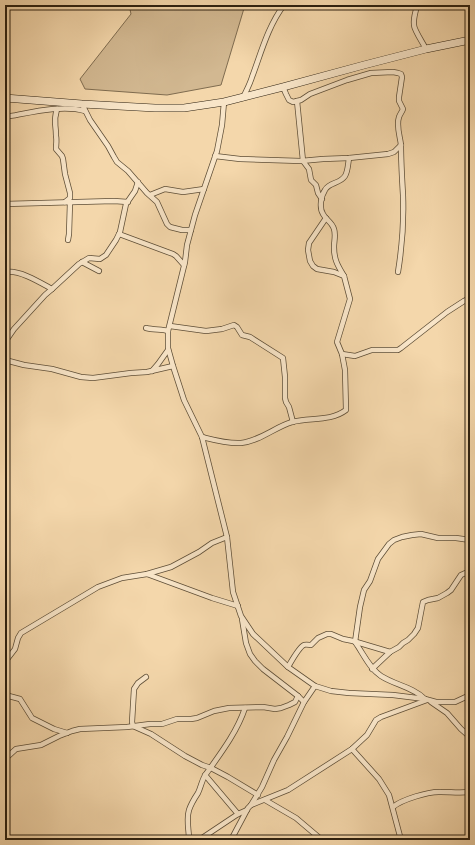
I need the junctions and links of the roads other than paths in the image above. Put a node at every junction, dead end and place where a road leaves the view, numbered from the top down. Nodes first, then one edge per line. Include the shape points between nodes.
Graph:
1 (284, 5) edge
2 (417, 5) edge
3 (470, 40) edge
4 (426, 49) junction
5 (284, 87) junction
6 (5, 98) edge
7 (243, 98) junction
8 (297, 101) junction
9 (224, 102) junction
10 (84, 107) junction
11 (57, 109) junction
12 (5, 117) edge
13 (400, 145) junction
14 (215, 156) junction
15 (349, 158) junction
16 (303, 161) junction
17 (138, 182) junction
18 (204, 189) junction
19 (150, 195) junction
20 (322, 199) junction
21 (68, 202) junction
22 (128, 202) junction
23 (5, 204) edge
24 (326, 218) junction
25 (191, 230) junction
26 (119, 234) junction
27 (68, 240) dead end
28 (82, 262) junction
29 (184, 265) junction
30 (99, 271) dead end
31 (398, 272) dead end
32 (6, 273) edge
33 (344, 276) junction
34 (52, 289) junction
35 (5, 292) edge
36 (5, 295) edge
37 (470, 298) edge
38 (5, 318) edge
39 (146, 328) dead end
40 (169, 329) junction
41 (5, 342) edge
42 (168, 350) junction
43 (342, 354) junction
44 (5, 360) edge
45 (172, 366) junction
46 (152, 371) junction
47 (293, 422) junction
48 (202, 438) junction
49 (5, 454) edge
50 (7, 460) dead end
51 (227, 537) junction
52 (470, 540) edge
53 (470, 571) edge
54 (147, 574) junction
55 (238, 606) junction
56 (241, 616) junction
57 (355, 642) junction
58 (390, 652) junction
59 (5, 662) edge
60 (288, 667) junction
61 (372, 669) junction
62 (146, 678) dead end
63 (315, 686) junction
64 (5, 695) edge
65 (470, 695) edge
66 (298, 696) junction
67 (428, 700) junction
68 (304, 702) junction
69 (244, 708) junction
70 (133, 726) junction
71 (67, 733) junction
72 (470, 737) edge
73 (352, 749) junction
74 (5, 759) edge
75 (211, 768) junction
76 (205, 775) junction
77 (470, 792) edge
78 (258, 795) junction
79 (265, 800) junction
80 (251, 805) junction
81 (392, 807) junction
82 (247, 810) junction
83 (238, 814) junction
84 (189, 840) edge
85 (199, 840) edge
86 (231, 840) edge
87 (322, 840) edge
88 (401, 840) edge

1 - 7 street via 270,29
2 - 4 street via 413,23
3 - 4 main road
4 - 5 main road
5 - 7 main road
5 - 8 street via 289,100
6 - 10 main road
7 - 9 main road
8 - 13 street via 356,76 398,72 402,77 399,102 403,109 398,122
8 - 16 street
9 - 10 main road via 184,108
9 - 14 street
10 - 11 street
10 - 17 street via 117,162
11 - 12 street
11 - 21 street via 54,122 56,150 63,159 70,193
13 - 15 street via 388,154
13 - 31 street via 403,210
14 - 16 street
14 - 18 street
15 - 16 street
15 - 20 street via 343,178 328,186
16 - 20 street
17 - 19 street
17 - 22 street
18 - 19 street via 183,192 165,189
18 - 25 street
19 - 25 street via 157,202 170,227
20 - 24 street via 322,212
21 - 22 street
21 - 23 street
21 - 27 street
22 - 26 street
24 - 33 street via 334,227 336,263
24 - 33 street via 309,243 310,261 318,269
25 - 29 street
26 - 28 street via 103,258 100,260 91,257
26 - 29 street via 173,254
28 - 30 street
28 - 34 street
29 - 40 street
32 - 34 street via 20,274
32 - 35 street
33 - 43 street via 350,299 337,342
34 - 41 street
36 - 38 street
37 - 43 street via 447,312 398,350 372,350 355,356
39 - 40 street
40 - 42 street
40 - 47 street via 206,331 234,325 242,335 282,356 285,398
42 - 45 street
42 - 46 street
43 - 47 street via 345,370 345,411 328,418
44 - 46 street via 88,378
45 - 46 street
45 - 48 street
47 - 48 street via 243,443
48 - 51 street
49 - 50 street
51 - 54 street via 171,567
51 - 55 street
52 - 57 street via 412,534 389,544 378,559 364,590
53 - 58 street via 461,575 447,593 423,602 418,628 408,640
54 - 55 street
54 - 59 street via 122,578 98,587 25,630 20,634 15,649
55 - 56 street
56 - 60 street via 253,634
56 - 66 street via 250,654 265,671
57 - 58 street
57 - 60 street via 327,634 311,645 302,646
57 - 61 street
58 - 61 street
60 - 63 street
61 - 67 street
62 - 70 street via 134,689
63 - 67 street via 349,694 393,695
63 - 68 street
64 - 71 street via 20,699 32,718
65 - 67 street via 455,702
66 - 68 street
66 - 69 street via 295,702 281,708
67 - 72 street via 447,713
67 - 73 street via 376,720 367,736
68 - 78 street
69 - 70 street via 229,708 196,718 177,719 162,724
69 - 75 street via 237,727
70 - 71 street via 80,729
70 - 75 street
71 - 74 street via 41,746 16,750
73 - 79 street via 288,790
73 - 81 street via 379,779 389,795
75 - 76 street
75 - 78 street
76 - 83 street
76 - 84 street via 188,810
77 - 81 street via 431,792
78 - 80 street
79 - 80 street
79 - 87 street via 296,818
80 - 82 street
81 - 88 street
82 - 83 street
82 - 86 street
83 - 85 street

